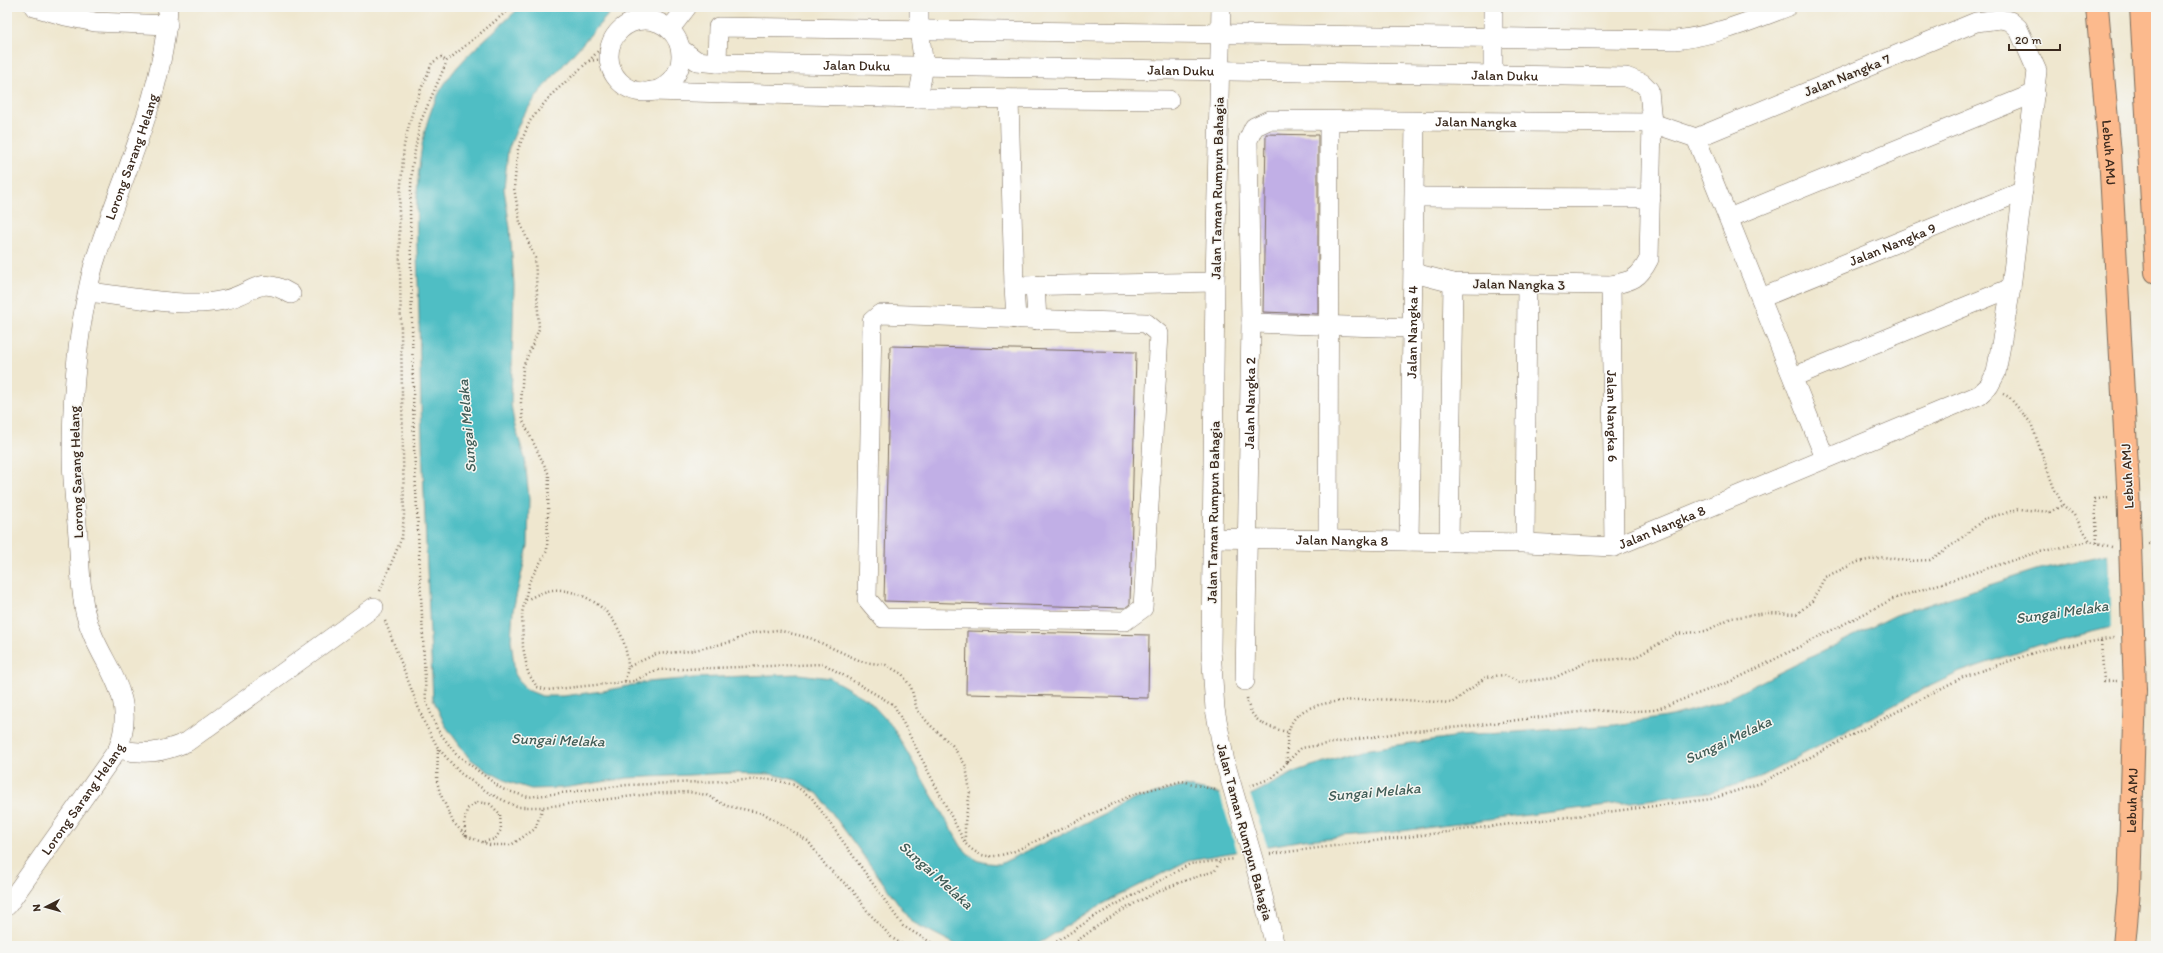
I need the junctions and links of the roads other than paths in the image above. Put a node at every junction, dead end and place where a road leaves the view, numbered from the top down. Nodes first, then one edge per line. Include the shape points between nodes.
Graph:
1 (34, 7) edge
2 (687, 7) edge
3 (919, 7) edge
4 (1221, 7) edge
5 (1493, 7) edge
6 (1787, 7) edge
7 (2097, 7) edge
8 (2142, 11) edge
9 (168, 16) edge
10 (670, 29) junction
11 (919, 30) junction
12 (1220, 35) junction
13 (1492, 37) junction
14 (680, 49) junction
15 (718, 63) junction
16 (924, 66) junction
17 (1219, 70) junction
18 (1493, 75) junction
19 (651, 91) junction
20 (2035, 93) junction
21 (918, 98) junction
22 (1009, 99) junction
23 (1169, 100) dead end
24 (1329, 121) junction
25 (1415, 122) junction
26 (1652, 123) junction
27 (1254, 126) joint
28 (1696, 138) junction
29 (2023, 191) junction
30 (1415, 197) junction
31 (1651, 198) junction
32 (1729, 218) junction
33 (2156, 272) edge
34 (1414, 273) junction
35 (1215, 282) junction
36 (1453, 283) junction
37 (1619, 283) junction
38 (1527, 284) junction
39 (1035, 285) junction
40 (1014, 286) junction
41 (2011, 288) junction
42 (88, 292) junction
43 (291, 294) dead end
44 (1761, 298) junction
45 (1016, 319) junction
46 (1037, 320) junction
47 (1251, 323) junction
48 (1329, 325) junction
49 (1413, 328) junction
50 (1793, 377) junction
51 (1826, 458) junction
52 (1212, 538) junction
53 (1248, 539) junction
54 (1328, 540) junction
55 (1409, 541) junction
56 (1449, 542) junction
57 (1525, 543) junction
58 (1614, 547) junction
59 (374, 606) road end
60 (1245, 682) road end
61 (118, 749) junction
62 (2129, 890) junction
63 (7, 906) edge
64 (1275, 946) edge
65 (2109, 946) edge
66 (2124, 946) edge

1 - 9 street via 95,22
2 - 10 street
3 - 11 street
4 - 12 street, Jalan Taman Rumpun Bahagia
5 - 13 street
6 - 13 street via 1724,31 1675,40
7 - 62 highway, Lebuh AMJ, bridge via 2110,154 2128,486 2126,686
8 - 33 highway
9 - 42 street, Lorong Sarang Helang via 163,55 147,113 94,262
10 - 14 street via 677,38
10 - 19 street via 648,20 636,21 625,26 616,35 611,46 613,70 620,81 628,88
11 - 12 street
11 - 15 street via 718,27
11 - 16 street
12 - 13 street
12 - 17 street, Jalan Taman Rumpun Bahagia
13 - 18 street
14 - 15 street, Jalan Duku via 697,61
14 - 19 street via 678,72 662,89
15 - 16 street, Jalan Duku
16 - 17 street, Jalan Duku
16 - 21 street
17 - 18 street, Jalan Duku
17 - 35 street, Jalan Taman Rumpun Bahagia
18 - 26 street, Jalan Duku via 1626,77 1642,83 1648,90
19 - 21 street
20 - 28 street, Jalan Nangka 7 via 2037,71 2018,28 2010,21 2000,18 1976,22
20 - 29 street
20 - 32 street
21 - 22 street
22 - 23 street
22 - 40 street
24 - 25 street, Jalan Nangka
24 - 27 street, Jalan Nangka via 1269,120
24 - 48 street
25 - 26 street, Jalan Nangka
25 - 30 street, Jalan Nangka 4
26 - 28 street, Jalan Nangka
26 - 31 street
27 - 47 street, Jalan Nangka 2 via 1248,140
28 - 32 street
29 - 41 street
29 - 44 street, Jalan Nangka 9
30 - 31 street
30 - 34 street, Jalan Nangka 4
31 - 37 street via 1649,259 1641,274
32 - 44 street
34 - 36 street, Jalan Nangka 3
34 - 49 street, Jalan Nangka 4
35 - 39 street
35 - 52 street, Jalan Taman Rumpun Bahagia
36 - 38 street, Jalan Nangka 3
36 - 56 street
37 - 38 street, Jalan Nangka 3
37 - 58 street, Jalan Nangka 6
38 - 57 street
39 - 40 street
39 - 46 street
40 - 45 street
41 - 50 street
41 - 51 street, Jalan Nangka 8 via 1996,373 1989,386 1979,395
42 - 43 street via 186,303 225,300 266,284 279,287
42 - 61 street, Lorong Sarang Helang via 78,347 72,458 85,612 93,637 123,697 124,733
44 - 50 street
45 - 46 street
45 - 46 street via 880,314 872,321 867,599 883,618 1125,621 1143,608 1160,334 1146,323
47 - 48 street
47 - 53 street, Jalan Nangka 2
48 - 49 street
48 - 54 street
49 - 55 street, Jalan Nangka 4
50 - 51 street
51 - 58 street, Jalan Nangka 8
52 - 53 street, Jalan Nangka 8
52 - 64 street, Jalan Taman Rumpun Bahagia, bridge via 1211,650 1215,709 1225,762
53 - 54 street, Jalan Nangka 8
53 - 60 street, Jalan Nangka 2
54 - 55 street, Jalan Nangka 8
55 - 56 street, Jalan Nangka 8
56 - 57 street, Jalan Nangka 8
57 - 58 street, Jalan Nangka 8
59 - 61 street via 187,742 168,750 149,753
61 - 63 street, Lorong Sarang Helang
62 - 65 highway
62 - 66 highway, Lebuh AMJ

